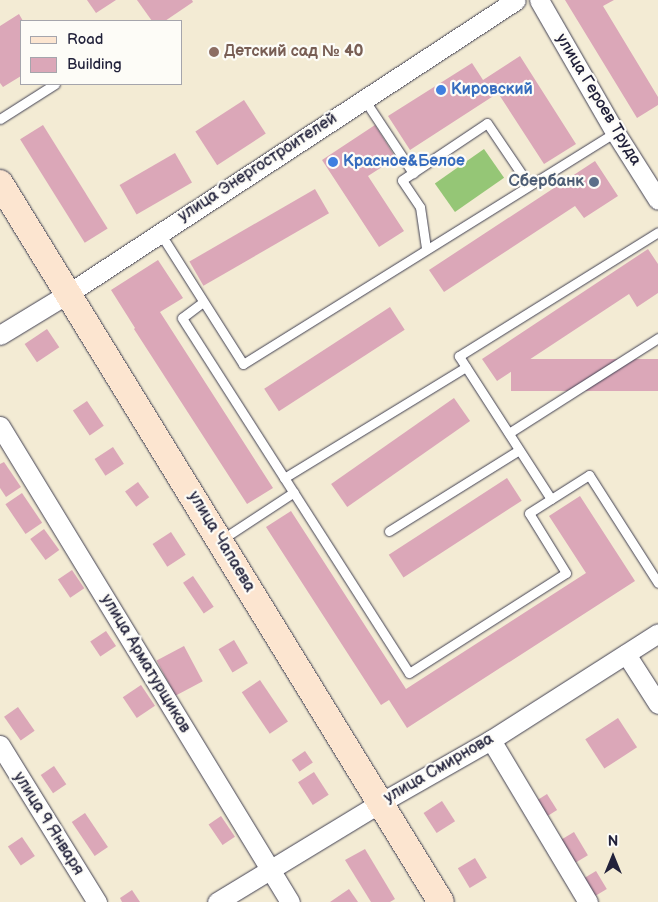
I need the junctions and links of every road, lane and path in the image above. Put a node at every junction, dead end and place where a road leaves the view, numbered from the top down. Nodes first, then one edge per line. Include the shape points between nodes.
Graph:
1 (516, 0) edge
2 (539, 0) edge
3 (53, 85) edge
4 (364, 99) junction
5 (0, 118) edge
6 (616, 132) junction
7 (413, 173) junction
8 (0, 183) edge
9 (530, 185) junction
10 (658, 200) edge
11 (159, 232) junction
12 (658, 232) edge
13 (426, 248) junction
14 (69, 293) junction
15 (203, 302) junction
16 (0, 335) edge
17 (658, 338) edge
18 (466, 367) junction
19 (0, 426) edge
20 (509, 433) junction
21 (519, 450) junction
22 (284, 478) junction
23 (294, 492) junction
24 (551, 499) junction
25 (389, 531) dead end
26 (220, 540) junction
27 (658, 583) edge
28 (658, 633) edge
29 (626, 654) junction
30 (658, 704) edge
31 (492, 740) junction
32 (0, 745) edge
33 (380, 803) junction
34 (270, 870) junction
35 (97, 902) edge
36 (217, 902) edge
37 (290, 902) edge
38 (441, 902) edge
39 (588, 902) edge

1 - 4 street, улица Энергостроителей
2 - 6 street, улица Героев Труда
3 - 5 lane
4 - 7 lane
4 - 11 street, улица Энергостроителей
6 - 9 lane
6 - 10 street, улица Героев Труда
7 - 9 lane via 487,123
7 - 13 lane via 402,180 420,207
8 - 14 street, улица Чапаева
9 - 13 lane
11 - 14 street, улица Энергостроителей
11 - 15 lane
12 - 18 lane via 459,356
13 - 15 lane via 243,364
14 - 16 street, улица Энергостроителей
14 - 26 street, улица Чапаева
15 - 22 lane via 182,318
17 - 20 lane
18 - 20 lane
18 - 22 lane
19 - 34 street, улица Арматурщиков
20 - 21 lane
21 - 24 lane
21 - 25 lane
22 - 23 lane
23 - 24 lane via 409,673 566,573 529,513
23 - 26 lane
24 - 27 lane via 589,475
26 - 33 street, улица Чапаева
28 - 29 street, улица Смирнова
29 - 30 street
29 - 31 street, улица Смирнова
31 - 33 street, улица Смирнова
31 - 39 street
32 - 35 street, улица 9 Января
33 - 34 street, улица Смирнова
33 - 38 street, улица Чапаева
34 - 36 street, улица Смирнова
34 - 37 street, улица Арматурщиков

